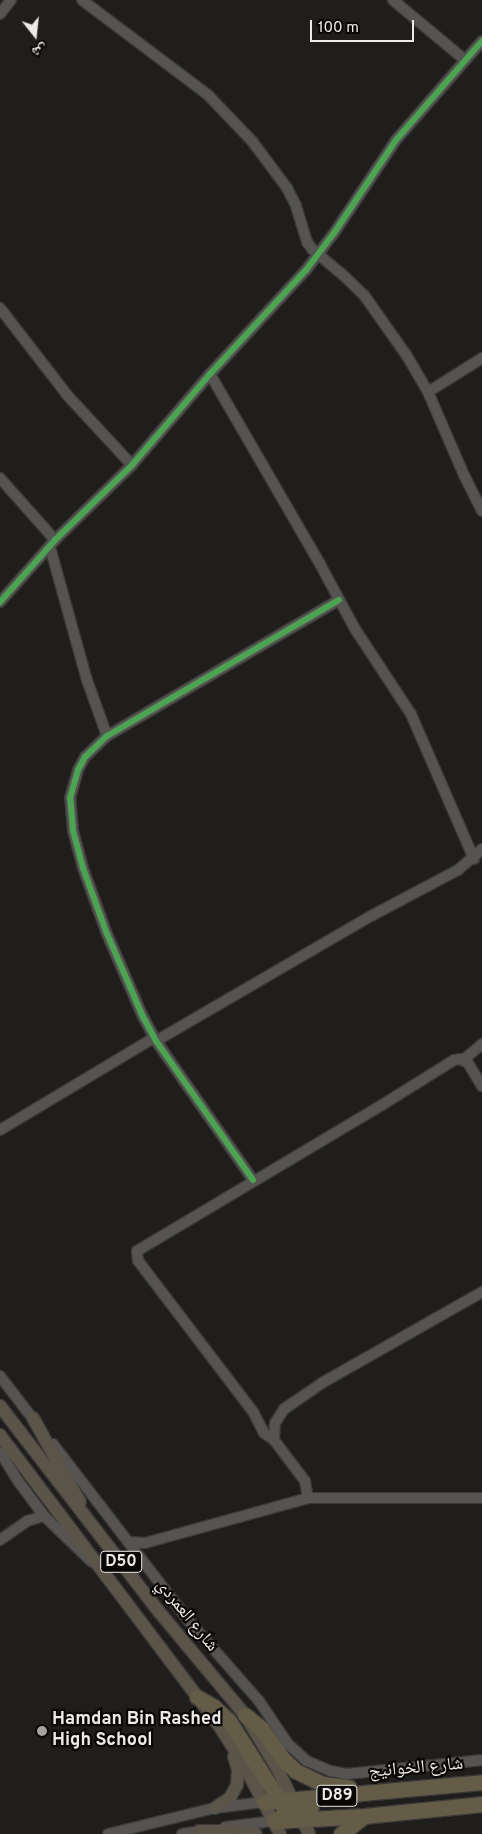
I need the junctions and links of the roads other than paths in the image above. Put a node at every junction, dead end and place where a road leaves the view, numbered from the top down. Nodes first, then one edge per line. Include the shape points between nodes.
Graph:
1 (11, 0) edge
2 (82, 0) edge
3 (393, 0) edge
4 (0, 14) edge
5 (482, 41) edge
6 (465, 60) junction
7 (318, 255) junction
8 (0, 308) edge
9 (482, 358) edge
10 (210, 374) junction
11 (428, 392) junction
12 (132, 465) junction
13 (0, 478) edge
14 (482, 511) edge
15 (52, 544) junction
16 (339, 600) junction
17 (0, 602) edge
18 (107, 736) junction
19 (482, 849) edge
20 (474, 859) junction
21 (155, 1039) junction
22 (482, 1044) edge
23 (463, 1060) junction
24 (482, 1086) edge
25 (0, 1130) edge
26 (253, 1180) junction
27 (482, 1292) edge
28 (0, 1376) edge
29 (0, 1406) edge
30 (33, 1418) junction
31 (0, 1435) edge
32 (274, 1440) junction
33 (0, 1452) edge
34 (308, 1498) junction
35 (482, 1498) edge
36 (44, 1516) junction
37 (85, 1516) junction
38 (0, 1540) edge
39 (128, 1542) junction
40 (145, 1543) junction
41 (140, 1558) junction
42 (102, 1570) junction
43 (197, 1697) junction
44 (245, 1715) junction
45 (222, 1730) junction
46 (482, 1760) edge
47 (482, 1782) edge
48 (482, 1790) edge
49 (380, 1792) junction
50 (482, 1804) edge
51 (215, 1808) junction
52 (291, 1811) edge
53 (196, 1813) junction
54 (364, 1816) junction
55 (277, 1828) edge
56 (199, 1831) junction
57 (108, 1834) edge
58 (126, 1834) edge
59 (182, 1834) edge
60 (256, 1834) edge
61 (340, 1834) edge

1 - 4 street
2 - 7 street via 208,95 231,117 287,188 307,242
3 - 6 street
5 - 6 street
6 - 7 street via 396,140
7 - 10 street
7 - 11 street via 354,284 376,310
8 - 12 street via 68,396
9 - 11 street
10 - 12 street
10 - 16 street
11 - 14 street
12 - 15 street
13 - 15 street
15 - 17 street
15 - 18 street via 90,689
16 - 18 street
16 - 20 street via 411,714
18 - 21 street via 90,751 78,770 71,791 70,814 94,901
19 - 20 street
20 - 21 street
21 - 25 street
21 - 26 street
22 - 23 street
23 - 24 street
23 - 26 street via 454,1060
26 - 32 street via 139,1248 136,1255 138,1262 254,1413 264,1433
27 - 32 street via 291,1404 279,1416
28 - 30 street
29 - 37 main road, شارع العمردي / D50
30 - 37 main road via 76,1491
30 - 39 street
31 - 42 main road, شارع العمردي / D50
32 - 34 street via 305,1481
33 - 36 street
34 - 35 street
34 - 40 street
36 - 38 street via 31,1519
36 - 42 street
37 - 44 main road, شارع العمردي / D50
39 - 40 street
39 - 41 street
40 - 41 street
41 - 46 street via 200,1634 259,1700 288,1744 307,1761 347,1774
42 - 43 main road, شارع العمردي / D50
43 - 45 main road, شارع العمردي / D50
43 - 52 highway via 229,1721
44 - 49 highway via 262,1729 284,1760 303,1776 330,1786 364,1787
44 - 52 main road, شارع العمردي / D50 via 268,1752
45 - 51 main road via 237,1765 238,1780 230,1798
45 - 52 main road, شارع العمردي / D50
47 - 49 highway, شارع الخوانيج / D89
48 - 52 highway
49 - 52 highway, شارع الخوانيج / D89
50 - 54 highway
51 - 52 street
51 - 53 street
52 - 54 highway
52 - 55 highway
52 - 55 main road, شارع العمردي / D50
53 - 57 street
53 - 58 street
54 - 61 highway
55 - 56 street
56 - 59 street
56 - 60 main road via 238,1830

